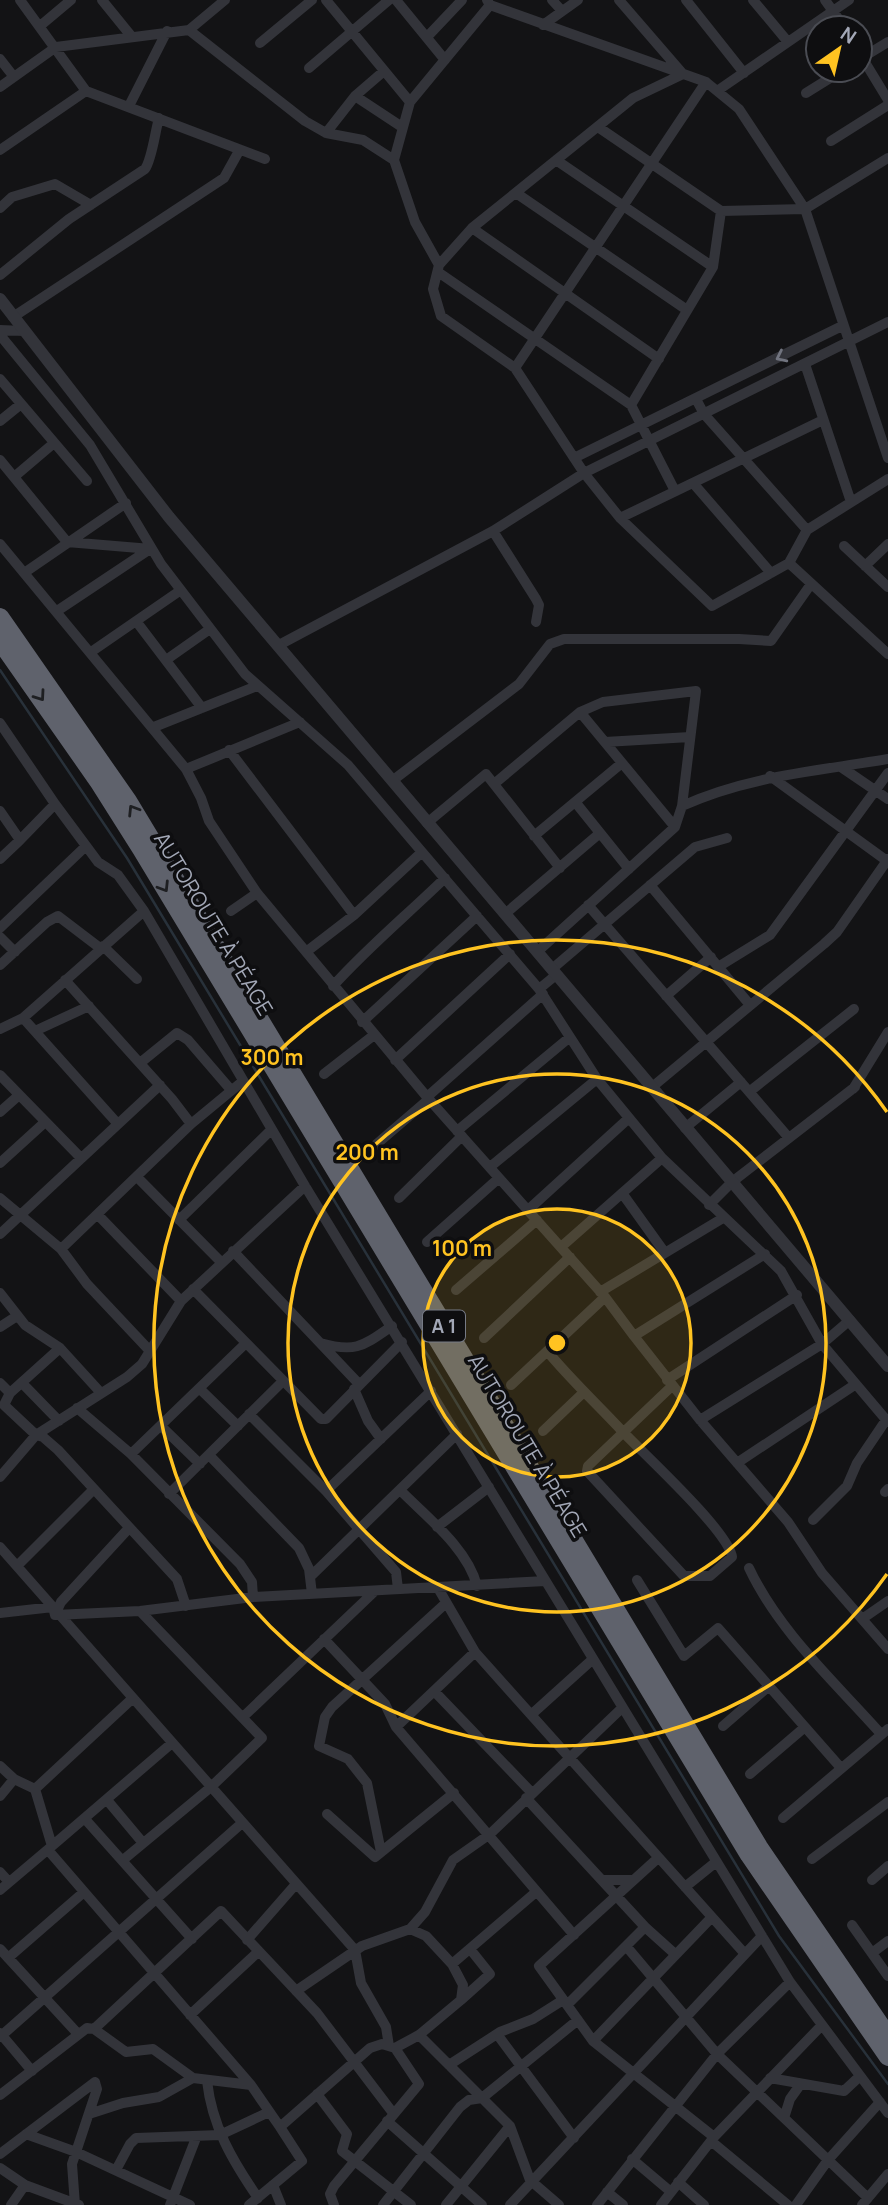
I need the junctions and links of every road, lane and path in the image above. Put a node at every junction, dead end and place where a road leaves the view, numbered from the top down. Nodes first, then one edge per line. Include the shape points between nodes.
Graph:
1 (20, 0) edge
2 (71, 0) edge
3 (102, 0) edge
4 (312, 0) edge
5 (326, 0) edge
6 (389, 0) edge
7 (396, 0) edge
8 (462, 0) edge
9 (552, 0) edge
10 (578, 0) edge
11 (619, 0) edge
12 (686, 0) edge
13 (753, 0) edge
14 (825, 0) edge
15 (849, 0) edge
16 (217, 2) edge
17 (488, 3) edge
18 (834, 10) junction
19 (562, 11) junction
20 (836, 14) edge
21 (543, 25) junction
22 (40, 26) junction
23 (189, 30) junction
24 (167, 31) junction
25 (352, 32) junction
26 (132, 37) junction
27 (427, 37) junction
28 (788, 42) junction
29 (260, 43) dead end
30 (56, 47) junction
31 (0, 59) edge
32 (445, 60) junction
33 (309, 68) dead end
34 (384, 71) junction
35 (744, 73) junction
36 (683, 74) junction
37 (14, 77) junction
38 (874, 79) edge
39 (706, 82) junction
40 (820, 84) edge
41 (0, 87) edge
42 (86, 91) junction
43 (718, 91) junction
44 (806, 93) dead end
45 (355, 96) junction
46 (410, 102) junction
47 (888, 102) edge
48 (129, 106) junction
49 (159, 118) junction
50 (402, 127) junction
51 (597, 127) junction
52 (326, 134) junction
53 (831, 141) dead end
54 (0, 150) edge
55 (239, 151) junction
56 (888, 158) edge
57 (265, 159) dead end
58 (394, 160) junction
59 (556, 160) junction
60 (652, 164) junction
61 (516, 193) junction
62 (91, 205) junction
63 (623, 206) junction
64 (0, 208) edge
65 (805, 209) junction
66 (721, 211) junction
67 (472, 228) junction
68 (595, 248) junction
69 (713, 267) junction
70 (439, 268) junction
71 (0, 275) edge
72 (565, 292) junction
73 (0, 299) edge
74 (687, 310) junction
75 (13, 317) junction
76 (888, 322) edge
77 (842, 326) junction
78 (24, 331) junction
79 (0, 333) edge
80 (534, 338) junction
81 (848, 343) junction
82 (659, 359) junction
83 (805, 364) junction
84 (514, 368) junction
85 (0, 379) edge
86 (696, 399) junction
87 (21, 404) junction
88 (631, 405) junction
89 (704, 414) junction
90 (823, 420) junction
91 (0, 421) edge
92 (642, 425) junction
93 (650, 441) junction
94 (54, 443) junction
95 (888, 457) edge
96 (575, 458) junction
97 (745, 459) junction
98 (0, 460) edge
99 (584, 473) junction
100 (14, 477) junction
101 (888, 479) edge
102 (86, 481) dead end
103 (693, 483) junction
104 (675, 491) junction
105 (851, 502) junction
106 (126, 503) junction
107 (621, 518) junction
108 (807, 530) junction
109 (492, 531) junction
110 (67, 542) junction
111 (0, 544) edge
112 (888, 544) edge
113 (844, 546) dead end
114 (151, 549) junction
115 (789, 563) junction
116 (865, 566) junction
117 (24, 573) junction
118 (771, 573) junction
119 (811, 584) junction
120 (888, 587) edge
121 (181, 590) junction
122 (57, 611) junction
123 (0, 617) edge
124 (136, 621) junction
125 (536, 622) dead end
126 (210, 629) junction
127 (0, 641) edge
128 (279, 645) junction
129 (91, 652) junction
130 (888, 654) edge
131 (166, 660) junction
132 (257, 686) junction
133 (202, 708) junction
134 (579, 712) junction
135 (300, 722) junction
136 (0, 723) edge
137 (154, 727) junction
138 (690, 737) junction
139 (604, 742) junction
140 (229, 750) junction
141 (888, 759) edge
142 (622, 763) junction
143 (841, 767) junction
144 (186, 769) junction
145 (888, 774) edge
146 (770, 776) junction
147 (392, 781) junction
148 (494, 784) junction
149 (876, 790) junction
150 (888, 799) edge
151 (576, 803) junction
152 (55, 804) junction
153 (682, 806) junction
154 (0, 811) edge
155 (427, 823) junction
156 (675, 827) junction
157 (846, 832) junction
158 (600, 833) junction
159 (534, 836) junction
160 (727, 838) dead end
161 (20, 840) junction
162 (86, 846) junction
163 (422, 852) junction
164 (0, 859) edge
165 (887, 860) edge
166 (560, 867) junction
167 (629, 869) junction
168 (445, 878) junction
169 (650, 885) junction
170 (257, 893) junction
171 (588, 905) junction
172 (144, 911) junction
173 (231, 911) dead end
174 (505, 914) junction
175 (354, 915) junction
176 (477, 916) junction
177 (604, 924) junction
178 (0, 928) edge
179 (0, 937) edge
180 (101, 947) junction
181 (15, 952) junction
182 (306, 952) junction
183 (537, 952) junction
184 (510, 954) junction
185 (710, 957) junction
186 (0, 965) edge
187 (718, 967) junction
188 (554, 972) junction
189 (137, 979) dead end
190 (65, 980) junction
191 (333, 986) junction
192 (541, 992) junction
193 (666, 996) junction
194 (750, 1005) junction
195 (89, 1006) junction
196 (854, 1009) dead end
197 (23, 1018) junction
198 (362, 1022) junction
199 (0, 1029) edge
200 (35, 1031) junction
201 (888, 1032) edge
202 (374, 1035) junction
203 (570, 1037) junction
204 (706, 1042) junction
205 (395, 1060) junction
206 (140, 1063) junction
207 (324, 1074) dead end
208 (0, 1075) edge
209 (597, 1079) junction
210 (243, 1081) junction
211 (741, 1082) junction
212 (160, 1085) junction
213 (651, 1088) junction
214 (231, 1090) junction
215 (749, 1091) junction
216 (18, 1096) junction
217 (428, 1098) junction
218 (0, 1112) edge
219 (629, 1118) junction
220 (44, 1123) junction
221 (117, 1123) junction
222 (191, 1124) junction
223 (685, 1128) junction
224 (271, 1130) junction
225 (459, 1134) junction
226 (789, 1138) junction
227 (372, 1148) dead end
228 (80, 1157) junction
229 (662, 1157) junction
230 (0, 1163) edge
231 (489, 1167) junction
232 (137, 1177) junction
233 (499, 1178) junction
234 (732, 1182) junction
235 (305, 1186) junction
236 (622, 1193) junction
237 (0, 1198) edge
238 (399, 1198) dead end
239 (709, 1205) junction
240 (528, 1210) junction
241 (98, 1215) junction
242 (20, 1218) junction
243 (723, 1218) junction
244 (180, 1220) junction
245 (537, 1220) junction
246 (0, 1234) edge
247 (427, 1242) dead end
248 (561, 1247) junction
249 (61, 1250) junction
250 (233, 1251) junction
251 (665, 1253) junction
252 (765, 1254) junction
253 (570, 1257) junction
254 (221, 1262) junction
255 (194, 1289) junction
256 (456, 1290) dead end
257 (0, 1293) edge
258 (797, 1294) junction
259 (603, 1295) junction
260 (181, 1301) junction
261 (17, 1316) junction
262 (850, 1320) junction
263 (0, 1326) edge
264 (392, 1326) junction
265 (634, 1336) junction
266 (484, 1338) dead end
267 (320, 1342) junction
268 (402, 1342) junction
269 (246, 1343) junction
270 (822, 1344) junction
271 (60, 1348) junction
272 (150, 1351) junction
273 (547, 1351) junction
274 (888, 1366) edge
275 (283, 1381) junction
276 (0, 1383) edge
277 (22, 1383) junction
278 (669, 1383) junction
279 (856, 1384) junction
280 (511, 1385) dead end
281 (356, 1386) junction
282 (200, 1389) junction
283 (431, 1391) junction
284 (584, 1392) junction
285 (10, 1393) junction
286 (101, 1393) junction
287 (77, 1408) junction
288 (250, 1414) junction
289 (60, 1420) junction
290 (700, 1420) junction
291 (887, 1421) edge
292 (238, 1426) junction
293 (162, 1427) junction
294 (543, 1431) dead end
295 (623, 1432) junction
296 (457, 1434) junction
297 (36, 1436) junction
298 (381, 1438) junction
299 (131, 1454) junction
300 (209, 1455) junction
301 (737, 1463) junction
302 (200, 1464) junction
303 (0, 1477) edge
304 (489, 1488) junction
305 (93, 1491) junction
306 (326, 1491) junction
307 (401, 1491) junction
308 (169, 1494) junction
309 (814, 1520) dead end
310 (437, 1527) junction
311 (129, 1528) junction
312 (358, 1531) junction
313 (0, 1547) edge
314 (17, 1566) junction
315 (749, 1568) dead end
316 (310, 1577) junction
317 (637, 1580) dead end
318 (545, 1581) junction
319 (477, 1586) junction
320 (438, 1588) junction
321 (398, 1589) junction
322 (375, 1591) junction
323 (312, 1594) junction
324 (253, 1597) junction
325 (888, 1601) edge
326 (446, 1603) junction
327 (186, 1606) junction
328 (140, 1611) junction
329 (56, 1612) junction
330 (0, 1614) edge
331 (862, 1619) junction
332 (324, 1639) junction
333 (888, 1649) edge
334 (475, 1652) junction
335 (593, 1659) junction
336 (362, 1680) junction
337 (769, 1686) junction
338 (434, 1691) junction
339 (133, 1698) junction
340 (622, 1707) junction
341 (532, 1714) junction
342 (243, 1717) junction
343 (723, 1726) dead end
344 (396, 1727) junction
345 (804, 1727) junction
346 (885, 1731) edge
347 (172, 1743) junction
348 (571, 1756) junction
349 (0, 1766) edge
350 (841, 1768) junction
351 (750, 1774) dead end
352 (14, 1779) junction
353 (211, 1787) junction
354 (35, 1789) junction
355 (454, 1793) junction
356 (0, 1796) edge
357 (529, 1796) junction
358 (107, 1800) junction
359 (888, 1802) edge
360 (327, 1814) dead end
361 (783, 1818) dead end
362 (85, 1819) junction
363 (242, 1823) junction
364 (490, 1833) junction
365 (144, 1843) junction
366 (50, 1848) junction
367 (381, 1852) junction
368 (659, 1858) junction
369 (812, 1859) dead end
370 (122, 1860) junction
371 (716, 1862) junction
372 (888, 1866) edge
373 (0, 1872) edge
374 (602, 1880) junction
375 (633, 1880) junction
376 (872, 1880) dead end
377 (9, 1882) junction
378 (296, 1884) junction
379 (685, 1887) junction
380 (0, 1890) edge
381 (84, 1892) junction
382 (536, 1892) junction
383 (616, 1895) junction
384 (156, 1899) junction
385 (712, 1917) junction
386 (852, 1925) dead end
387 (645, 1927) junction
388 (410, 1929) junction
389 (118, 1931) junction
390 (574, 1935) junction
391 (762, 1936) junction
392 (192, 1940) junction
393 (247, 1940) junction
394 (888, 1941) edge
395 (626, 1946) junction
396 (0, 1949) edge
397 (470, 1949) junction
398 (355, 1950) junction
399 (258, 1952) junction
400 (674, 1954) junction
401 (745, 1954) junction
402 (872, 1954) junction
403 (8, 1958) junction
404 (452, 1964) junction
405 (156, 1976) junction
406 (653, 1976) junction
407 (888, 1976) edge
408 (790, 1982) junction
409 (296, 1991) junction
410 (42, 1998) junction
411 (461, 2000) junction
412 (565, 2003) junction
413 (190, 2015) junction
414 (685, 2016) junction
415 (578, 2020) junction
416 (822, 2025) junction
417 (94, 2029) junction
418 (78, 2034) junction
419 (497, 2034) junction
420 (1, 2035) edge
421 (419, 2035) junction
422 (888, 2036) edge
423 (593, 2041) junction
424 (392, 2047) junction
425 (717, 2054) junction
426 (888, 2057) edge
427 (354, 2062) junction
428 (449, 2065) junction
429 (522, 2066) junction
430 (32, 2071) junction
431 (632, 2072) junction
432 (860, 2076) junction
433 (193, 2078) junction
434 (770, 2078) junction
435 (207, 2081) junction
436 (251, 2085) junction
437 (800, 2085) junction
438 (757, 2092) junction
439 (317, 2094) junction
440 (0, 2095) edge
441 (482, 2098) junction
442 (880, 2102) junction
443 (675, 2104) junction
444 (269, 2112) junction
445 (888, 2113) edge
446 (89, 2114) junction
447 (390, 2117) junction
448 (784, 2118) junction
449 (510, 2126) junction
450 (279, 2127) junction
451 (26, 2134) junction
452 (220, 2135) junction
453 (196, 2138) junction
454 (574, 2138) junction
455 (712, 2139) junction
456 (76, 2152) junction
457 (0, 2154) edge
458 (425, 2154) junction
459 (632, 2160) junction
460 (828, 2160) junction
461 (356, 2161) junction
462 (0, 2168) edge
463 (116, 2170) junction
464 (888, 2174) edge
465 (530, 2180) junction
466 (678, 2182) junction
467 (25, 2185) junction
468 (274, 2185) junction
469 (460, 2186) junction
470 (395, 2192) junction
471 (607, 2192) junction
472 (671, 2192) junction
473 (172, 2201) edge
474 (254, 2202) edge
475 (865, 2202) edge
476 (76, 2204) edge
477 (11, 2205) edge
478 (190, 2205) edge
479 (281, 2205) edge
480 (334, 2205) edge
481 (383, 2205) edge
482 (411, 2205) edge
483 (446, 2205) edge
484 (482, 2205) edge
485 (510, 2205) edge
486 (559, 2205) edge
487 (597, 2205) edge
488 (623, 2205) edge
489 (661, 2205) edge
490 (704, 2205) edge
491 (788, 2205) edge
492 (796, 2205) edge

1 - 22 street
2 - 22 street
3 - 26 street
4 - 29 street
5 - 25 street
6 - 25 street
7 - 27 street
8 - 27 street
9 - 19 street
10 - 19 street
11 - 36 street
12 - 35 street
13 - 28 street
14 - 18 street
15 - 18 street
16 - 23 street
17 - 21 street
17 - 32 street
18 - 20 street
18 - 28 street
19 - 21 street
21 - 36 street
22 - 30 street
23 - 24 street
23 - 52 street
24 - 26 street
24 - 48 street
25 - 33 street
25 - 34 street
26 - 30 street
27 - 32 street
28 - 35 street
30 - 37 street
30 - 42 street
31 - 37 street
32 - 46 street
34 - 45 street
34 - 46 street
35 - 43 street
36 - 39 street
36 - 51 street via 633,98
37 - 41 street
38 - 47 street
39 - 43 street
39 - 60 street
40 - 44 street
42 - 48 street
42 - 54 street
43 - 65 street via 739,109
45 - 50 street
45 - 52 street
46 - 50 street
47 - 53 street
48 - 49 street
49 - 55 street
49 - 62 street via 145,169
50 - 58 street
51 - 59 street
51 - 60 street
52 - 58 street via 363,140
55 - 57 street
55 - 75 street via 224,178
56 - 65 street
58 - 70 street via 415,222
59 - 61 street
59 - 63 street
60 - 63 street
60 - 66 street
61 - 67 street
61 - 68 street
62 - 64 street via 55,184 12,197
62 - 71 street
63 - 68 street
63 - 69 street
65 - 66 street
65 - 77 street
66 - 69 street
67 - 70 street
67 - 72 street
68 - 72 street
68 - 74 street
69 - 74 street
70 - 80 street
70 - 84 street via 433,289 441,316
72 - 80 street
72 - 82 street
73 - 75 street
74 - 82 street
75 - 78 street
76 - 81 street
77 - 81 street
77 -> 86 street
78 - 79 street
78 - 128 street via 169,517
79 - 106 street via 90,445
80 - 84 street
80 - 88 street
81 - 83 street
81 - 95 street
82 - 88 street
83 - 89 street
83 - 90 street
84 - 96 street
85 - 87 street
86 - 89 street
86 - 92 street
87 - 91 street
87 - 94 street
88 - 92 street
89 - 93 street
89 - 97 street
90 - 97 street
90 - 105 street
92 - 93 street
92 - 96 street
93 - 99 street
93 - 104 street
94 - 100 street
94 - 102 street
96 - 99 street
97 - 103 street
97 - 108 street
98 - 100 street
99 - 107 street
99 - 109 street
100 - 110 street
101 - 105 street
103 - 104 street
103 - 118 street
104 - 107 street
105 - 108 street
106 - 110 street
106 - 114 street
107 - 118 street via 712,606
108 - 115 street
109 - 125 street via 539,605
109 - 128 street
110 - 114 street
110 - 117 street
111 - 117 street
112 - 116 street
113 - 116 street
114 - 121 street
114 - 122 street
115 - 118 street
115 - 119 street
116 - 120 street
117 - 122 street
119 - 130 street
119 - 147 street via 771,641 550,644 519,684
121 - 124 street
121 - 126 street
122 - 129 street
422 -> 123 highway, A 1 via 758,1847 128,801
124 - 129 street
124 - 131 street
126 - 131 street
126 - 132 street
127 -> 426 highway, AUTOROUTE À PÉAGE / A 1 via 141,849 748,1855
128 - 147 street
129 - 137 street
131 - 133 street
132 - 133 street
132 - 135 street
133 - 137 street
134 - 138 street via 603,702 696,691
134 - 139 street
134 - 148 street
135 - 140 street
135 - 163 street via 348,765
136 - 152 street
137 - 144 street
138 - 139 street
138 - 153 street
139 - 142 street
140 - 144 street
140 - 175 street
141 - 143 street
142 - 151 street
142 - 156 street
143 - 146 street
143 - 149 street
144 - 170 street via 209,821
145 - 149 street
146 - 153 street
146 - 157 street
147 - 155 street
148 - 155 street via 486,774
148 - 159 street
149 - 150 street
149 - 157 street
151 - 158 street
151 - 159 street
152 - 161 street
152 - 162 street
153 - 156 street
154 - 161 street
155 - 174 street
156 - 167 street
157 - 165 street
157 - 187 street via 770,935
158 - 166 street
158 - 167 street
159 - 166 street
160 - 169 street via 695,846
161 - 164 street
162 - 172 street via 98,862 118,875
162 - 178 street
163 - 168 street
163 - 175 street
165 - 194 street via 836,932
166 - 174 street
167 - 171 street
168 - 176 street
168 - 191 street
169 - 177 street
169 - 185 street
170 - 173 street
170 - 182 street
171 - 177 street
171 - 183 street
172 - 180 street
172 - 210 street
174 - 183 street
175 - 182 street
176 - 184 street
176 - 198 street
177 - 188 street
177 - 193 street
179 - 181 street
180 - 181 street via 58,916
180 - 189 street
180 - 190 street
181 - 186 street
182 - 191 street
183 - 188 street
184 - 192 street
184 - 205 street
185 - 187 street
185 - 193 street
187 - 194 street
188 - 192 street
188 - 213 street
190 - 195 street
190 - 197 street
191 - 198 street
192 - 203 street
192 - 217 street
193 - 204 street
194 - 204 street
195 - 200 street
195 - 206 street
196 - 215 street
197 - 199 street
197 - 200 street
198 - 202 street
200 - 221 street
201 - 226 street via 854,1088
202 - 205 street
202 - 207 street
203 - 209 street
203 - 225 street
204 - 211 street
204 - 213 street
205 - 217 street
206 - 212 street
206 - 214 street via 177,1033
208 - 216 street
209 - 219 street
209 - 231 street
210 - 214 street
210 - 224 street
211 - 215 street
211 - 223 street
212 - 221 street
212 - 222 street
213 - 223 street
214 - 222 street
215 - 226 street
216 - 218 street
216 - 220 street
217 - 225 street
217 - 227 street
219 - 229 street
219 - 240 street
220 - 228 street
220 - 230 street
221 - 228 street
222 - 232 street
223 - 234 street
224 - 235 street
224 - 244 street
225 - 231 street
225 - 238 street
226 - 234 street
228 - 242 street
229 - 236 street
229 - 239 street
231 - 233 street
232 - 241 street
232 - 244 street
233 - 240 street
233 - 247 street
234 - 239 street
234 - 262 street
235 - 250 street
235 - 264 street
236 - 248 street
236 - 251 street
237 - 242 street
239 - 243 street
240 - 245 street
241 - 249 street
241 - 260 street
242 - 246 street
242 - 249 street
243 - 251 street
243 - 252 street
244 - 254 street
245 - 248 street
245 - 256 street
248 - 253 street
249 - 272 street
250 - 254 street
250 - 267 street
251 - 259 street
252 - 258 street
252 - 265 street
253 - 259 street
253 - 266 street
254 - 255 street
255 - 260 street
255 - 269 street
257 - 261 street
258 - 270 street
258 - 278 street
259 - 265 street
259 - 273 street
260 - 272 street
261 - 263 street
261 - 271 street via 31,1331
262 - 270 street
262 - 274 street
264 - 267 street via 364,1346 351,1349
264 - 268 street
265 - 278 street
267 - 281 street
268 - 281 street
268 - 283 street
269 - 275 street
269 - 282 street
270 - 279 street
270 - 290 street
271 - 277 street
271 - 286 street
272 - 286 street via 127,1377
273 - 280 street
273 - 284 street
275 - 281 street via 321,1419
275 - 288 street
276 - 285 street
277 - 285 street
277 - 289 street
278 - 290 street
278 - 295 street
279 - 291 street
279 - 301 street
281 - 298 street via 368,1421
282 - 292 street
282 - 293 street
283 - 296 street
283 - 298 street
284 - 294 street
284 - 295 street
285 - 297 street via 4,1405
286 - 287 street
287 - 289 street
287 - 299 street
288 - 292 street
288 - 306 street
289 - 297 street
290 - 301 street
291 - 309 street via 857,1463 847,1486
292 - 300 street
293 - 299 street
293 - 302 street
295 - 295 street via 588,1466 589,1475 684,1576 710,1576 729,1562 731,1549
296 - 304 street
296 - 307 street
297 - 303 street
297 - 305 street via 58,1450
298 - 306 street
299 - 308 street
300 - 302 street
300 - 316 street via 299,1548
301 - 331 street
302 - 308 street
304 - 310 street
304 - 318 street
305 - 311 street
305 - 314 street
306 - 312 street
307 - 310 street
307 - 312 street
308 - 324 street via 248,1573
310 - 319 street via 470,1567
311 - 327 street via 177,1579
311 - 329 street
312 - 316 street
312 - 321 street via 396,1572
313 - 314 street
314 - 329 street
315 - 346 street via 780,1620
316 - 323 street
317 - 337 street via 684,1656 718,1628
318 - 319 street
318 - 335 street
319 - 320 street
320 - 321 street
320 - 326 street
321 - 322 street
322 - 323 street
322 - 332 street
323 - 324 street
324 - 327 street
325 - 331 street
326 - 334 street
326 - 336 street
327 - 328 street
328 - 329 street
328 - 342 street
329 - 330 street
329 - 339 street
331 - 333 street
332 - 336 street
332 - 342 street
334 - 338 street
334 - 341 street
335 - 340 street
335 - 341 street
336 - 344 street via 385,1704
336 - 367 street via 325,1717 318,1746 348,1759 368,1783
337 - 343 street
337 - 345 street
338 - 344 street
338 - 357 street
339 - 347 street
339 - 354 street
340 - 348 street
340 - 371 street
341 - 348 street
342 - 353 street via 262,1738
344 - 355 street
345 - 350 street
345 - 351 street
346 - 350 street
347 - 353 street
347 - 358 street
348 - 357 street
348 - 368 street
349 - 352 street
350 - 361 street
352 - 354 street
352 - 356 street
353 - 363 street
353 - 365 street
354 - 366 street
355 - 364 street
355 - 367 street
357 - 364 street
357 - 374 street
358 - 362 street
358 - 365 street
359 - 369 street
360 - 367 street via 375,1857
362 - 366 street
362 - 370 street
363 - 378 street
363 - 384 street
364 - 382 street
364 - 388 street via 453,1860 425,1912
365 - 370 street
366 - 377 street
366 - 381 street
368 - 375 street
368 - 379 street
370 - 384 street
371 - 379 street
371 - 391 street
372 - 376 street
373 - 377 street
374 - 375 street
374 - 383 street
375 - 383 street
377 - 380 street
378 - 393 street
378 - 398 street
379 - 385 street
381 - 389 street
381 - 403 street
382 - 390 street
382 - 397 street
383 - 387 street
383 - 390 street
384 - 389 street
384 - 392 street
385 - 400 street
385 - 401 street
386 - 402 street
387 - 395 street
387 - 400 street
388 - 398 street
388 - 404 street via 426,1936
389 - 405 street
389 - 410 street
390 - 412 street via 539,1966
391 - 401 street
391 - 408 street
392 - 393 street via 221,1911
392 - 405 street
393 - 399 street
394 - 402 street
395 - 406 street
395 - 412 street
396 - 403 street
397 - 404 street
397 - 411 street via 490,1974
398 - 409 street
398 - 424 street via 361,1983
399 - 409 street
399 - 413 street
400 - 406 street
401 - 414 street
402 - 407 street
403 - 410 street
404 - 411 street via 464,1985
405 - 413 street
405 - 417 street
406 - 414 street
406 - 423 street
408 - 416 street
408 - 425 street
409 - 427 street
410 - 418 street
410 - 420 street
411 - 421 street
412 - 415 street
412 - 419 street
413 - 436 street
414 - 425 street
414 - 431 street
415 - 423 street
415 - 429 street
416 - 432 street
416 - 434 street
417 - 418 street
417 - 433 street via 127,2052 153,2049
418 - 430 street
419 - 428 street
419 - 429 street
420 - 430 street
421 - 424 street
421 - 428 street
423 - 431 street
424 - 427 street via 370,2048
424 - 447 street via 419,2084
425 - 438 street
425 - 443 street
427 - 439 street
427 - 447 street
428 - 441 street
429 - 441 street
429 - 454 street
430 - 440 street
431 - 443 street
431 - 454 street
432 - 437 street via 845,2091
432 - 442 street
433 - 435 street
433 - 446 street via 159,2097
434 - 437 street
434 - 438 street
435 - 436 street
435 - 452 street
436 - 444 street
437 - 448 street
438 - 448 street
438 - 455 street
439 - 450 street
439 - 461 street via 347,2134 342,2151
441 - 449 street
441 - 458 street via 460,2107
442 - 445 street
442 - 460 street
443 - 455 street
443 - 459 street
444 - 450 street
444 - 452 street
446 - 451 street via 95,2082
446 - 456 street
447 - 458 street
447 - 461 street
448 - 460 street
449 - 465 street
449 - 469 street
450 - 468 street via 302,2161
451 - 456 street
451 - 457 street
452 - 453 street
452 - 474 street
453 - 463 street via 136,2138
453 - 473 street
454 - 465 street
455 - 466 street
455 - 491 street
456 - 463 street
456 - 476 street via 72,2164
458 - 469 street
458 - 470 street
459 - 471 street
459 - 472 street
460 - 475 street
460 - 492 street
461 - 470 street
461 - 480 street via 331,2190
462 - 467 street
463 - 473 street
464 - 475 street
465 - 485 street
465 - 486 street
466 - 472 street
466 - 490 street
467 - 476 street
467 - 477 street
468 - 474 street
468 - 479 street
469 - 483 street
469 - 484 street
470 - 481 street
470 - 482 street
471 - 487 street
471 - 488 street
472 - 489 street
473 - 478 street

